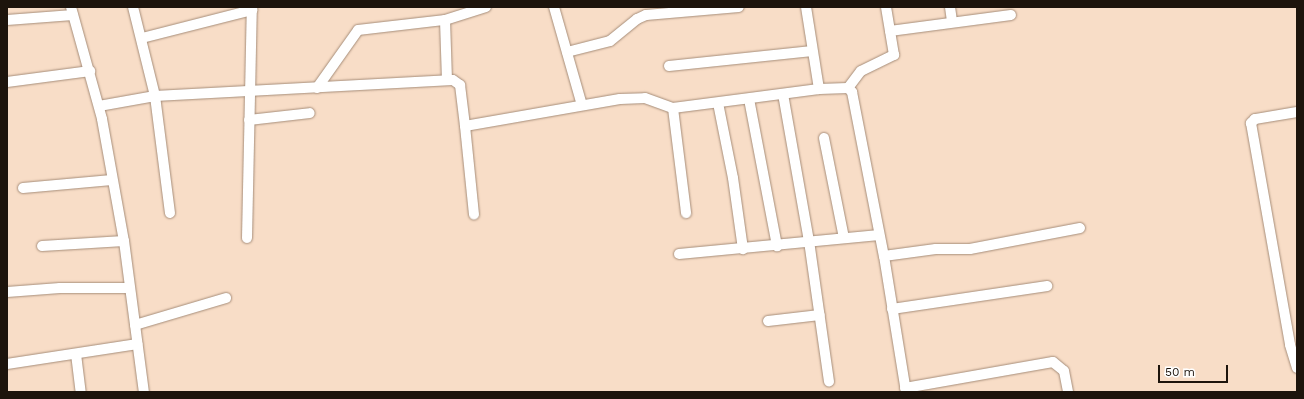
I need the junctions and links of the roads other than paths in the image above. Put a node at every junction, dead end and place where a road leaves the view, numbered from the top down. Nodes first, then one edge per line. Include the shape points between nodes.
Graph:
1 (133, 7) edge
2 (486, 7) edge
3 (554, 7) edge
4 (739, 7) edge
5 (806, 7) edge
6 (886, 7) edge
7 (950, 7) edge
8 (252, 9) edge
9 (72, 11) edge
10 (1011, 14) dead end
11 (7, 20) edge
12 (445, 20) junction
13 (952, 22) junction
14 (890, 31) junction
15 (142, 38) junction
16 (812, 51) junction
17 (567, 52) junction
18 (669, 66) dead end
19 (90, 71) junction
20 (447, 80) junction
21 (7, 82) edge
22 (317, 88) junction
23 (848, 88) junction
24 (819, 89) junction
25 (248, 90) junction
26 (784, 94) junction
27 (155, 96) junction
28 (749, 99) junction
29 (718, 103) junction
30 (582, 105) junction
31 (99, 106) junction
32 (673, 108) junction
33 (310, 113) dead end
34 (1297, 113) edge
35 (249, 120) junction
36 (465, 126) junction
37 (824, 138) dead end
38 (112, 180) junction
39 (23, 188) dead end
40 (170, 213) dead end
41 (474, 214) dead end
42 (686, 214) dead end
43 (1080, 228) dead end
44 (879, 235) junction
45 (247, 238) dead end
46 (844, 238) junction
47 (124, 241) junction
48 (809, 242) junction
49 (42, 246) dead end
50 (776, 246) junction
51 (743, 249) junction
52 (680, 254) dead end
53 (884, 256) junction
54 (1047, 286) dead end
55 (129, 288) junction
56 (7, 292) edge
57 (226, 298) dead end
58 (892, 309) junction
59 (820, 315) junction
60 (768, 321) dead end
61 (135, 325) junction
62 (137, 344) junction
63 (76, 354) junction
64 (7, 364) edge
65 (1297, 368) edge
66 (829, 382) dead end
67 (906, 390) edge
68 (80, 392) edge
69 (144, 392) edge
70 (1068, 392) edge

1 - 15 street
2 - 12 street
3 - 17 street
4 - 17 street via 646,15 637,18 610,41
5 - 16 street
6 - 14 street
7 - 13 street
8 - 15 street
8 - 25 street via 253,44
9 - 11 street
9 - 19 street
10 - 13 street
12 - 20 street
12 - 22 street via 358,30
13 - 14 street
14 - 23 street via 893,58 861,70
15 - 27 street
16 - 18 street
16 - 24 street
17 - 30 street
19 - 21 street
19 - 31 street
20 - 22 street
20 - 36 street via 453,80 460,85
22 - 25 street
23 - 24 street
23 - 44 street via 852,92
24 - 26 street
25 - 27 street
25 - 35 street
26 - 28 street
26 - 48 street
27 - 31 street
27 - 40 street
28 - 29 street
28 - 50 street
29 - 32 street
29 - 51 street via 733,178
30 - 32 street via 645,98
30 - 36 street
31 - 38 street
32 - 42 street
33 - 35 street
34 - 65 street via 1255,119 1251,123 1290,345
35 - 45 street
36 - 41 street
37 - 46 street
38 - 39 street
38 - 47 street
43 - 53 street via 970,249 936,249
44 - 46 street
44 - 53 street
46 - 48 street
47 - 49 street
47 - 55 street
48 - 50 street
48 - 59 street
50 - 51 street
51 - 52 street
53 - 58 street
54 - 58 street
55 - 56 street via 60,288
55 - 61 street
57 - 61 street
58 - 67 street
59 - 60 street
59 - 66 street
61 - 62 street
62 - 63 street
62 - 69 street
63 - 64 street
63 - 68 street
67 - 70 street via 1053,362 1064,371

